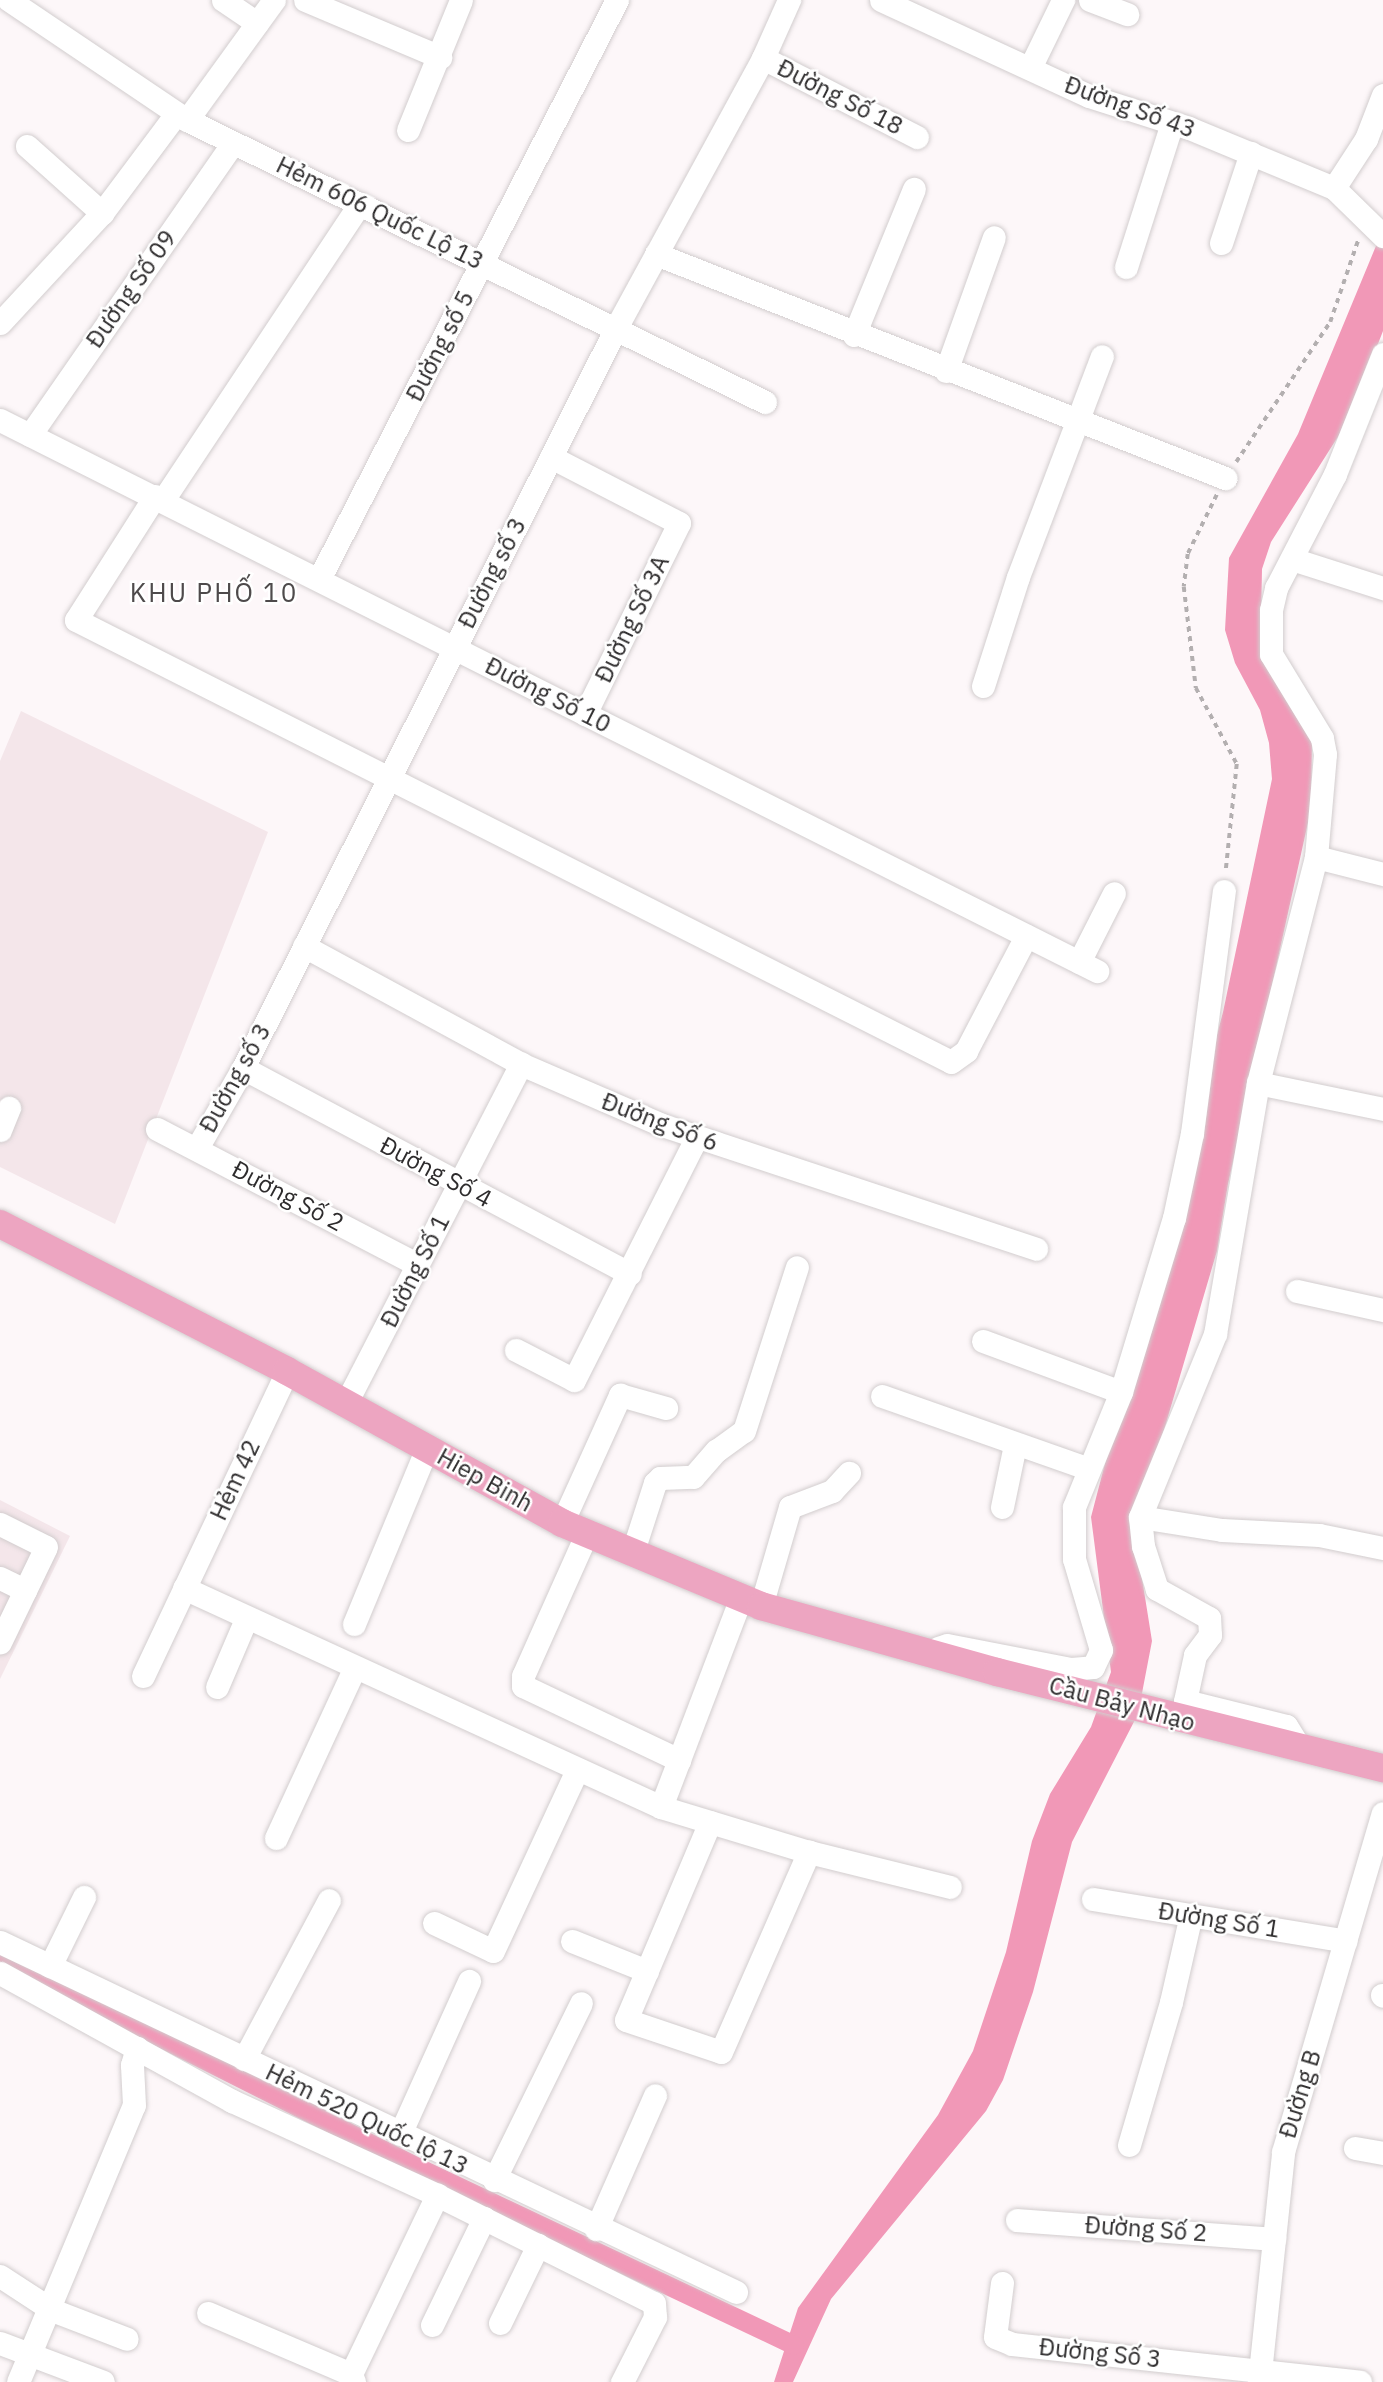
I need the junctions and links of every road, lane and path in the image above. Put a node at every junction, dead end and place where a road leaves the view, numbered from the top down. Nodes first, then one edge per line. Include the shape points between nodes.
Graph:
1 (9, 0) edge
2 (223, 0) edge
3 (274, 0) edge
4 (305, 0) edge
5 (461, 0) edge
6 (617, 0) edge
7 (789, 0) edge
8 (881, 0) edge
9 (1063, 0) edge
10 (1090, 0) edge
11 (1127, 14) dead end
12 (257, 23) junction
13 (440, 57) junction
14 (763, 58) junction
15 (1030, 68) junction
16 (1383, 95) edge
17 (182, 117) junction
18 (1172, 123) junction
19 (408, 131) dead end
20 (917, 137) dead end
21 (233, 142) junction
22 (27, 146) dead end
23 (1251, 153) junction
24 (914, 188) dead end
25 (1334, 188) junction
26 (360, 204) junction
27 (102, 213) junction
28 (1372, 228) edge
29 (993, 237) dead end
30 (1221, 243) dead end
31 (656, 254) junction
32 (483, 263) junction
33 (1126, 267) dead end
34 (4, 311) edge
35 (616, 328) junction
36 (853, 335) junction
37 (1383, 354) edge
38 (1102, 356) dead end
39 (946, 371) junction
40 (765, 402) dead end
41 (0, 420) edge
42 (1077, 423) junction
43 (30, 435) junction
44 (551, 457) junction
45 (1225, 478) junction
46 (159, 498) junction
47 (1292, 559) junction
48 (318, 579) junction
49 (1383, 588) edge
50 (455, 648) junction
51 (983, 686) dead end
52 (585, 714) junction
53 (390, 776) junction
54 (1316, 857) junction
55 (1383, 874) edge
56 (1224, 891) joint
57 (1114, 893) dead end
58 (1026, 936) junction
59 (304, 946) junction
60 (521, 1064) junction
61 (243, 1069) junction
62 (1258, 1083) junction
63 (9, 1108) dead end
64 (1383, 1109) edge
65 (157, 1129) dead end
66 (0, 1130) edge
67 (696, 1138) junction
68 (197, 1147) junction
69 (459, 1185) junction
70 (1, 1226) edge
71 (1036, 1249) dead end
72 (418, 1265) junction
73 (797, 1267) dead end
74 (630, 1274) junction
75 (1297, 1291) dead end
76 (1383, 1310) edge
77 (982, 1341) dead end
78 (516, 1350) dead end
79 (287, 1371) junction
80 (1121, 1392) junction
81 (882, 1396) dead end
82 (346, 1403) junction
83 (666, 1408) dead end
84 (1015, 1445) junction
85 (427, 1448) junction
86 (1089, 1469) junction
87 (849, 1473) dead end
88 (1002, 1507) dead end
89 (1140, 1517) junction
90 (0, 1524) edge
91 (574, 1529) junction
92 (1383, 1548) edge
93 (632, 1553) junction
94 (0, 1578) edge
95 (184, 1588) junction
96 (25, 1590) junction
97 (751, 1602) junction
98 (246, 1619) junction
99 (354, 1624) dead end
100 (0, 1642) edge
101 (925, 1652) junction
102 (354, 1669) junction
103 (997, 1672) joint
104 (144, 1676) dead end
105 (217, 1687) dead end
106 (1300, 1748) junction
107 (679, 1760) junction
108 (1383, 1768) edge
109 (578, 1770) junction
110 (661, 1808) junction
111 (1383, 1814) edge
112 (710, 1822) junction
113 (276, 1838) dead end
114 (809, 1852) junction
115 (950, 1887) dead end
116 (85, 1897) dead end
117 (1093, 1899) dead end
118 (329, 1900) dead end
119 (1191, 1915) junction
120 (434, 1923) dead end
121 (572, 1941) dead end
122 (1346, 1941) junction
123 (0, 1942) edge
124 (50, 1966) junction
125 (647, 1971) junction
126 (0, 1973) edge
127 (469, 1982) dead end
128 (581, 2003) dead end
129 (137, 2048) junction
130 (244, 2059) junction
131 (655, 2095) dead end
132 (400, 2134) junction
133 (1129, 2145) dead end
134 (1355, 2148) dead end
135 (1383, 2153) edge
136 (494, 2180) junction
137 (437, 2195) junction
138 (484, 2218) junction
139 (1017, 2220) dead end
140 (596, 2229) junction
141 (1274, 2239) junction
142 (538, 2245) junction
143 (0, 2276) edge
144 (1002, 2283) dead end
145 (736, 2292) dead end
146 (52, 2310) junction
147 (208, 2313) dead end
148 (500, 2323) dead end
149 (432, 2325) dead end
150 (127, 2339) dead end
151 (0, 2343) edge
152 (30, 2356) junction
153 (1260, 2377) edge
154 (353, 2378) edge
155 (19, 2382) edge
156 (103, 2382) edge
157 (622, 2382) edge
158 (1360, 2382) edge

1 - 17 street, Hẻm 606 Quốc Lộ 13
2 - 12 street
3 - 12 street
4 - 13 street
5 - 13 street
6 - 32 street, Đường số 5
7 - 14 street, Đường số 3
8 - 15 street, Đường Số 43
9 - 15 street
10 - 11 street
12 - 17 street
13 - 19 street
14 - 20 street, Đường Số 18
14 - 31 street, Đường số 3
15 - 18 street, Đường Số 43 via 1088,96
16 - 25 street via 1366,139
17 - 21 street, Hẻm 606 Quốc Lộ 13
17 - 27 street
18 - 23 street, Đường Số 43
18 - 33 street
21 - 26 street, Hẻm 606 Quốc Lộ 13
21 - 43 street, Đường Số 09
22 - 27 street
23 - 25 street, Đường Số 43
23 - 30 street
24 - 36 street
25 - 28 street, Đường Số 43
26 - 32 street, Hẻm 606 Quốc Lộ 13
26 - 46 street
27 - 34 street
28 - 45 path via 1330,322
29 - 39 street
31 - 35 street, Đường số 3
31 - 36 street
32 - 35 street, Hẻm 606 Quốc Lộ 13
32 - 48 street, Đường số 5
35 - 40 street, Hẻm 606 Quốc Lộ 13
35 - 44 street, Đường số 3
36 - 39 street
37 - 47 street via 1335,474
38 - 42 street
39 - 42 street
41 - 43 street, Đường Số 10
42 - 45 street
42 - 51 street
43 - 46 street, Đường Số 10
44 - 50 street, Đường số 3
44 - 52 street, Đường Số 3A via 679,523
45 - 56 path via 1184,571 1196,688 1237,764
46 - 48 street, Đường Số 10
46 - 53 street via 76,620
47 - 49 street
47 - 54 street via 1276,588 1268,644 1322,738 1325,754
48 - 50 street, Đường Số 10
50 - 52 street, Đường Số 10
50 - 53 street, Đường số 3
52 - 58 street, Đường Số 10
53 - 58 street via 951,1062 966,1051
53 - 59 street, Đường số 3
54 - 55 street
54 - 62 street
56 - 80 street via 1196,1102 1174,1218
57 - 58 street, Đường Số 10 via 1088,967
59 - 60 street, Đường Số 6
59 - 61 street, Đường số 3
60 - 67 street, Đường Số 6
60 - 69 street, Đường Số 1
61 - 68 street, Đường số 3
61 - 69 street, Đường Số 4
62 - 64 street
62 - 89 street via 1215,1334
63 - 66 street
65 - 68 street, Đường Số 2
67 - 71 street, Đường Số 6
67 - 74 street
68 - 72 street, Đường Số 2
69 - 72 street, Đường Số 1
69 - 74 street, Đường Số 4
70 - 79 main road, Hiep Binh
72 - 82 street, Đường Số 1
73 - 93 street via 744,1431 716,1451 693,1477 660,1478 655,1483
74 - 78 street via 574,1380
75 - 76 street
77 - 80 street
79 - 82 main road, Hiep Binh
79 - 95 street, Hẻm 42
80 - 86 street
81 - 84 street
82 - 85 main road, Hiep Binh
83 - 91 street via 620,1395
84 - 86 street
84 - 88 street
85 - 91 main road, Hiep Binh
85 - 99 street
86 - 101 street via 1073,1507 1073,1559 1101,1650 1093,1667 1046,1666 947,1645
87 - 97 street via 832,1491 790,1507
89 - 92 street via 1222,1530 1319,1535
89 - 106 street via 1143,1546 1157,1589 1209,1618 1210,1635 1195,1656 1185,1701 1286,1726
90 - 96 street via 46,1546
91 - 93 main road, Hiep Binh
91 - 107 street via 523,1686
93 - 97 main road, Hiep Binh
94 - 96 street
95 - 98 street
95 - 104 street, Hẻm 42
96 - 100 street
97 - 101 main road, Hiep Binh
97 - 107 street
98 - 102 street
98 - 105 street
101 - 103 main road, Hiep Binh
102 - 109 street
102 - 113 street
103 - 106 main road, Cầu Bảy Nhạo
106 - 108 main road
107 - 110 street
109 - 110 street
109 - 120 street via 493,1951
110 - 112 street
111 - 122 street, Đường B
112 - 114 street
112 - 125 street
114 - 115 street
114 - 125 street via 721,2052 626,2020
116 - 124 street
117 - 119 street, Đường Số 1
118 - 130 street
119 - 122 street, Đường Số 1
119 - 133 street
121 - 125 street
122 - 141 street, Đường B via 1283,2152
123 - 124 street, Hẻm 520 Quốc lộ 13
124 - 130 street, Hẻm 520 Quốc lộ 13
126 - 129 street
127 - 132 street
128 - 136 street
129 - 137 street via 232,2101
129 - 146 street via 132,2065 134,2105
130 - 132 street, Hẻm 520 Quốc lộ 13
131 - 140 street
132 - 136 street, Hẻm 520 Quốc lộ 13
134 - 135 street
136 - 140 street, Hẻm 520 Quốc lộ 13
137 - 138 street
137 - 154 street
138 - 142 street
138 - 149 street
139 - 141 street, Đường Số 2
140 - 145 street, Hẻm 520 Quốc lộ 13
141 - 153 street, Đường B
142 - 148 street
142 - 157 street via 658,2309
143 - 146 street
144 - 153 street, Đường Số 3 via 995,2337 1012,2344
146 - 150 street
146 - 152 street
147 - 154 street
151 - 152 street
152 - 155 street
152 - 156 street
153 - 158 street

